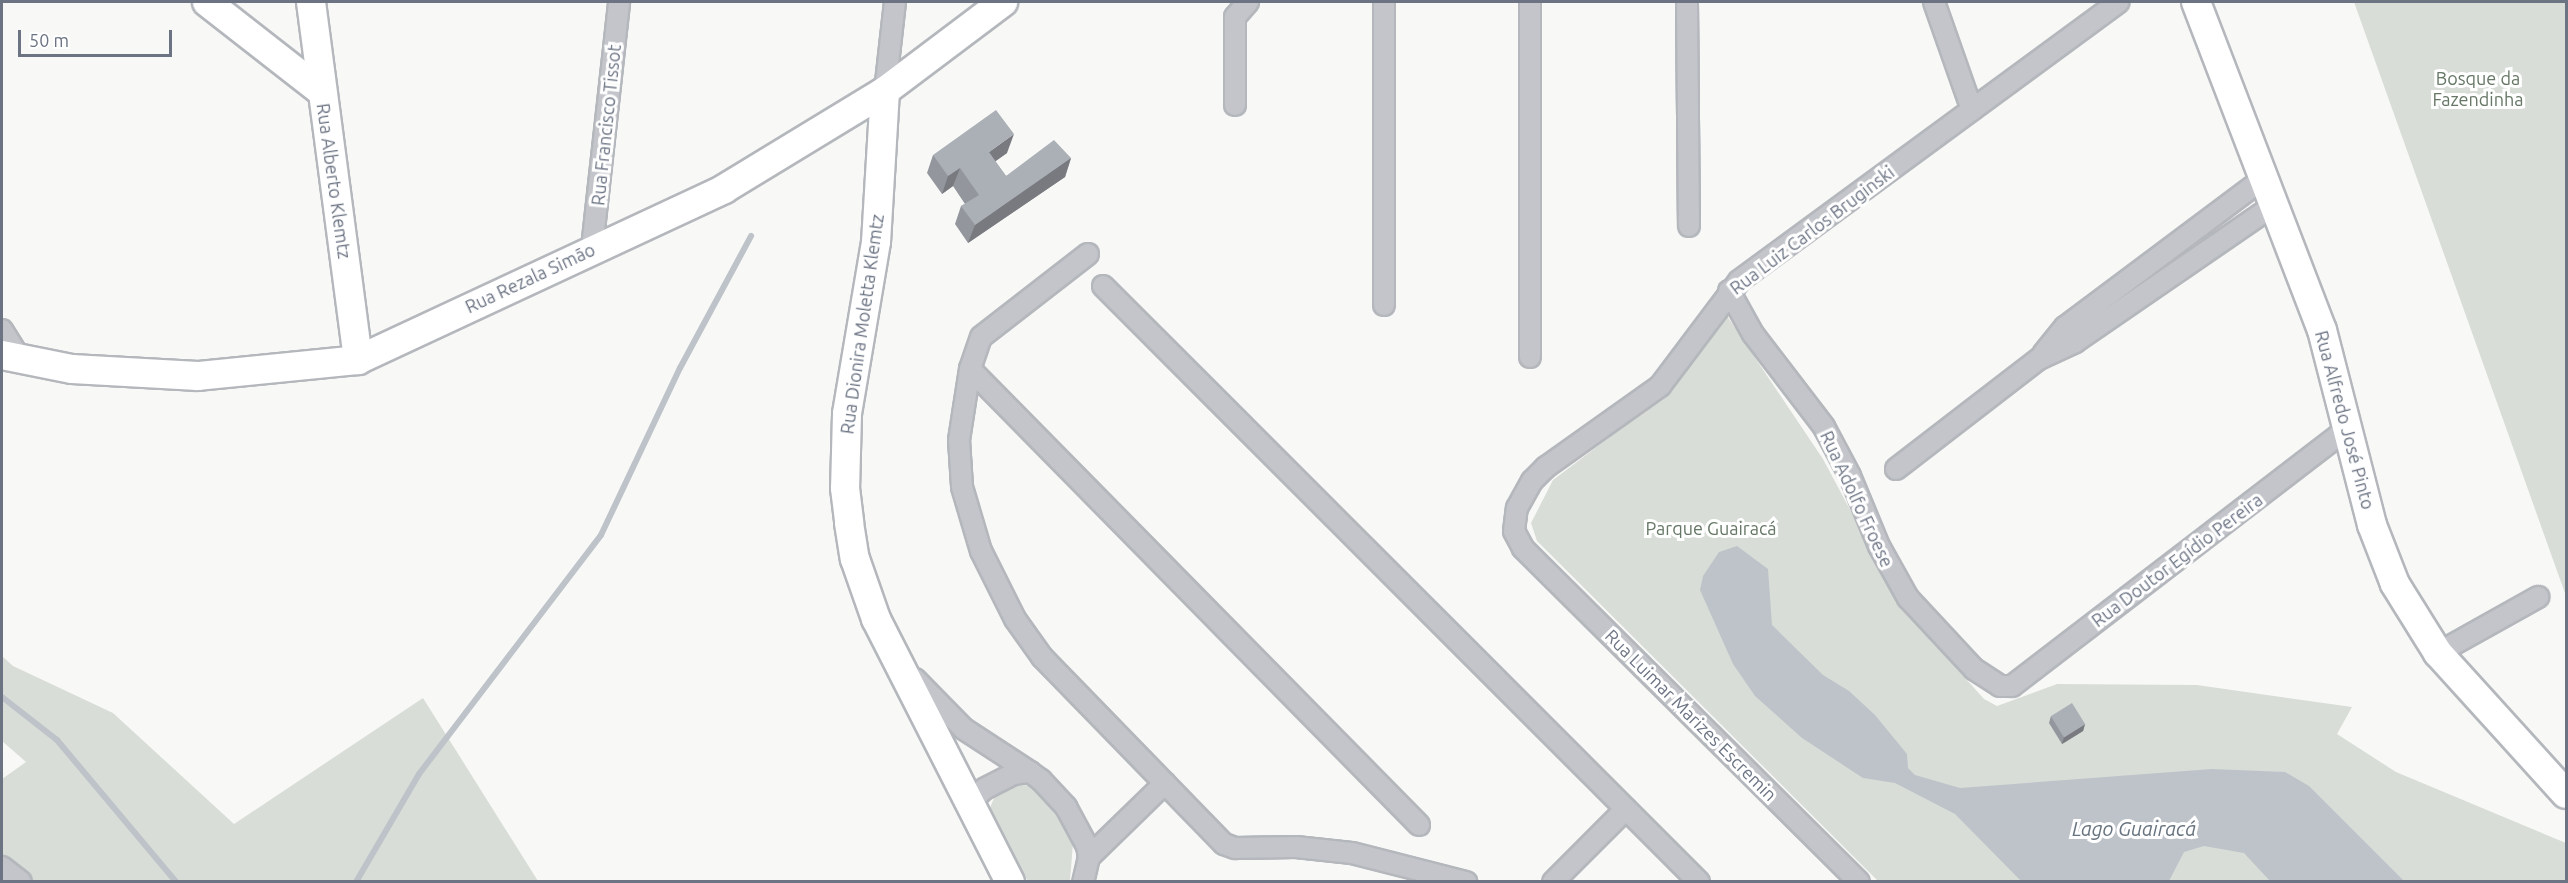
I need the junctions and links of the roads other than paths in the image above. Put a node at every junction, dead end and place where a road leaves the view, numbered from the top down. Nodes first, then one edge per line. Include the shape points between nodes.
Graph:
1 (207, 2) edge
2 (310, 2) edge
3 (619, 2) edge
4 (895, 2) edge
5 (1003, 2) edge
6 (1248, 2) edge
7 (1384, 2) edge
8 (1530, 2) edge
9 (1687, 2) edge
10 (1934, 2) edge
11 (2119, 2) edge
12 (2196, 2) edge
13 (885, 91) junction
14 (322, 92) junction
15 (1235, 105) dead end
16 (1972, 110) junction
17 (2263, 179) junction
18 (2273, 206) junction
19 (1689, 226) dead end
20 (592, 249) junction
21 (1088, 254) dead end
22 (1103, 286) dead end
23 (1729, 291) junction
24 (1384, 305) dead end
25 (2, 330) edge
26 (11, 357) edge
27 (1530, 357) dead end
28 (2039, 359) junction
29 (357, 360) junction
30 (970, 369) junction
31 (2346, 430) junction
32 (1896, 469) dead end
33 (1523, 548) joint
34 (2538, 597) dead end
35 (2438, 653) junction
36 (893, 655) junction
37 (2007, 687) joint
38 (1030, 772) junction
39 (1165, 783) junction
40 (2566, 794) edge
41 (971, 802) junction
42 (1626, 809) junction
43 (1419, 825) dead end
44 (1089, 857) junction
45 (2, 867) edge
46 (21, 882) edge
47 (1010, 882) edge
48 (1083, 882) edge
49 (1466, 882) edge
50 (1553, 882) edge
51 (1699, 882) edge
52 (1859, 882) edge

1 - 14 main road
2 - 14 main road, Rua Alberto Klemtz
3 - 20 street, Rua Francisco Tissot
4 - 13 street
5 - 13 main road, Rua Rezala Simão
6 - 15 street via 1236,17
7 - 24 street
8 - 27 street
9 - 19 street
10 - 16 street
11 - 16 street, Rua Luiz Carlos Bruginski
12 - 17 main road, Rua Alfredo José Pinto
13 - 20 main road, Rua Rezala Simão via 724,189
13 - 36 main road, Rua Dionira Moletta Klemtz via 876,242 847,414 845,488 855,559
14 - 29 main road, Rua Alberto Klemtz
16 - 23 street, Rua Luiz Carlos Bruginski
17 - 18 main road, Rua Alfredo José Pinto
17 - 28 street via 2065,327
18 - 28 street via 2075,342
18 - 31 main road, Rua Alfredo José Pinto via 2322,330
20 - 29 main road, Rua Rezala Simão
21 - 30 street via 981,337
22 - 42 street
23 - 33 street, Rua Luiz Carlos Bruginski via 1660,386 1563,453 1532,481 1514,521 1514,531
23 - 37 street, Rua Adolfo Froese via 1753,334 1824,427 1850,476 1879,546 1908,598 1974,669
25 - 26 street
26 - 29 main road, Rua Rezala Simão via 72,369 198,376
28 - 32 street
30 - 39 street via 958,440 962,487 970,521 996,583 1042,657
30 - 43 street
31 - 35 main road, Rua Alfredo José Pinto via 2372,525 2395,584
31 - 37 street, Rua Doutor Egídio Pereira
33 - 52 street, Rua Luimar Marizes Escremin
34 - 35 street
35 - 40 main road, Rua Alfredo José Pinto
36 - 38 street via 964,729
36 - 41 main road, Rua Dionira Moletta Klemtz
38 - 41 street via 997,780
38 - 44 street via 1054,791 1066,807
39 - 44 street
39 - 49 street via 1230,847 1296,847 1352,853
41 - 47 main road, Rua Dionira Moletta Klemtz
42 - 50 street
42 - 51 street
44 - 48 street
45 - 46 street

